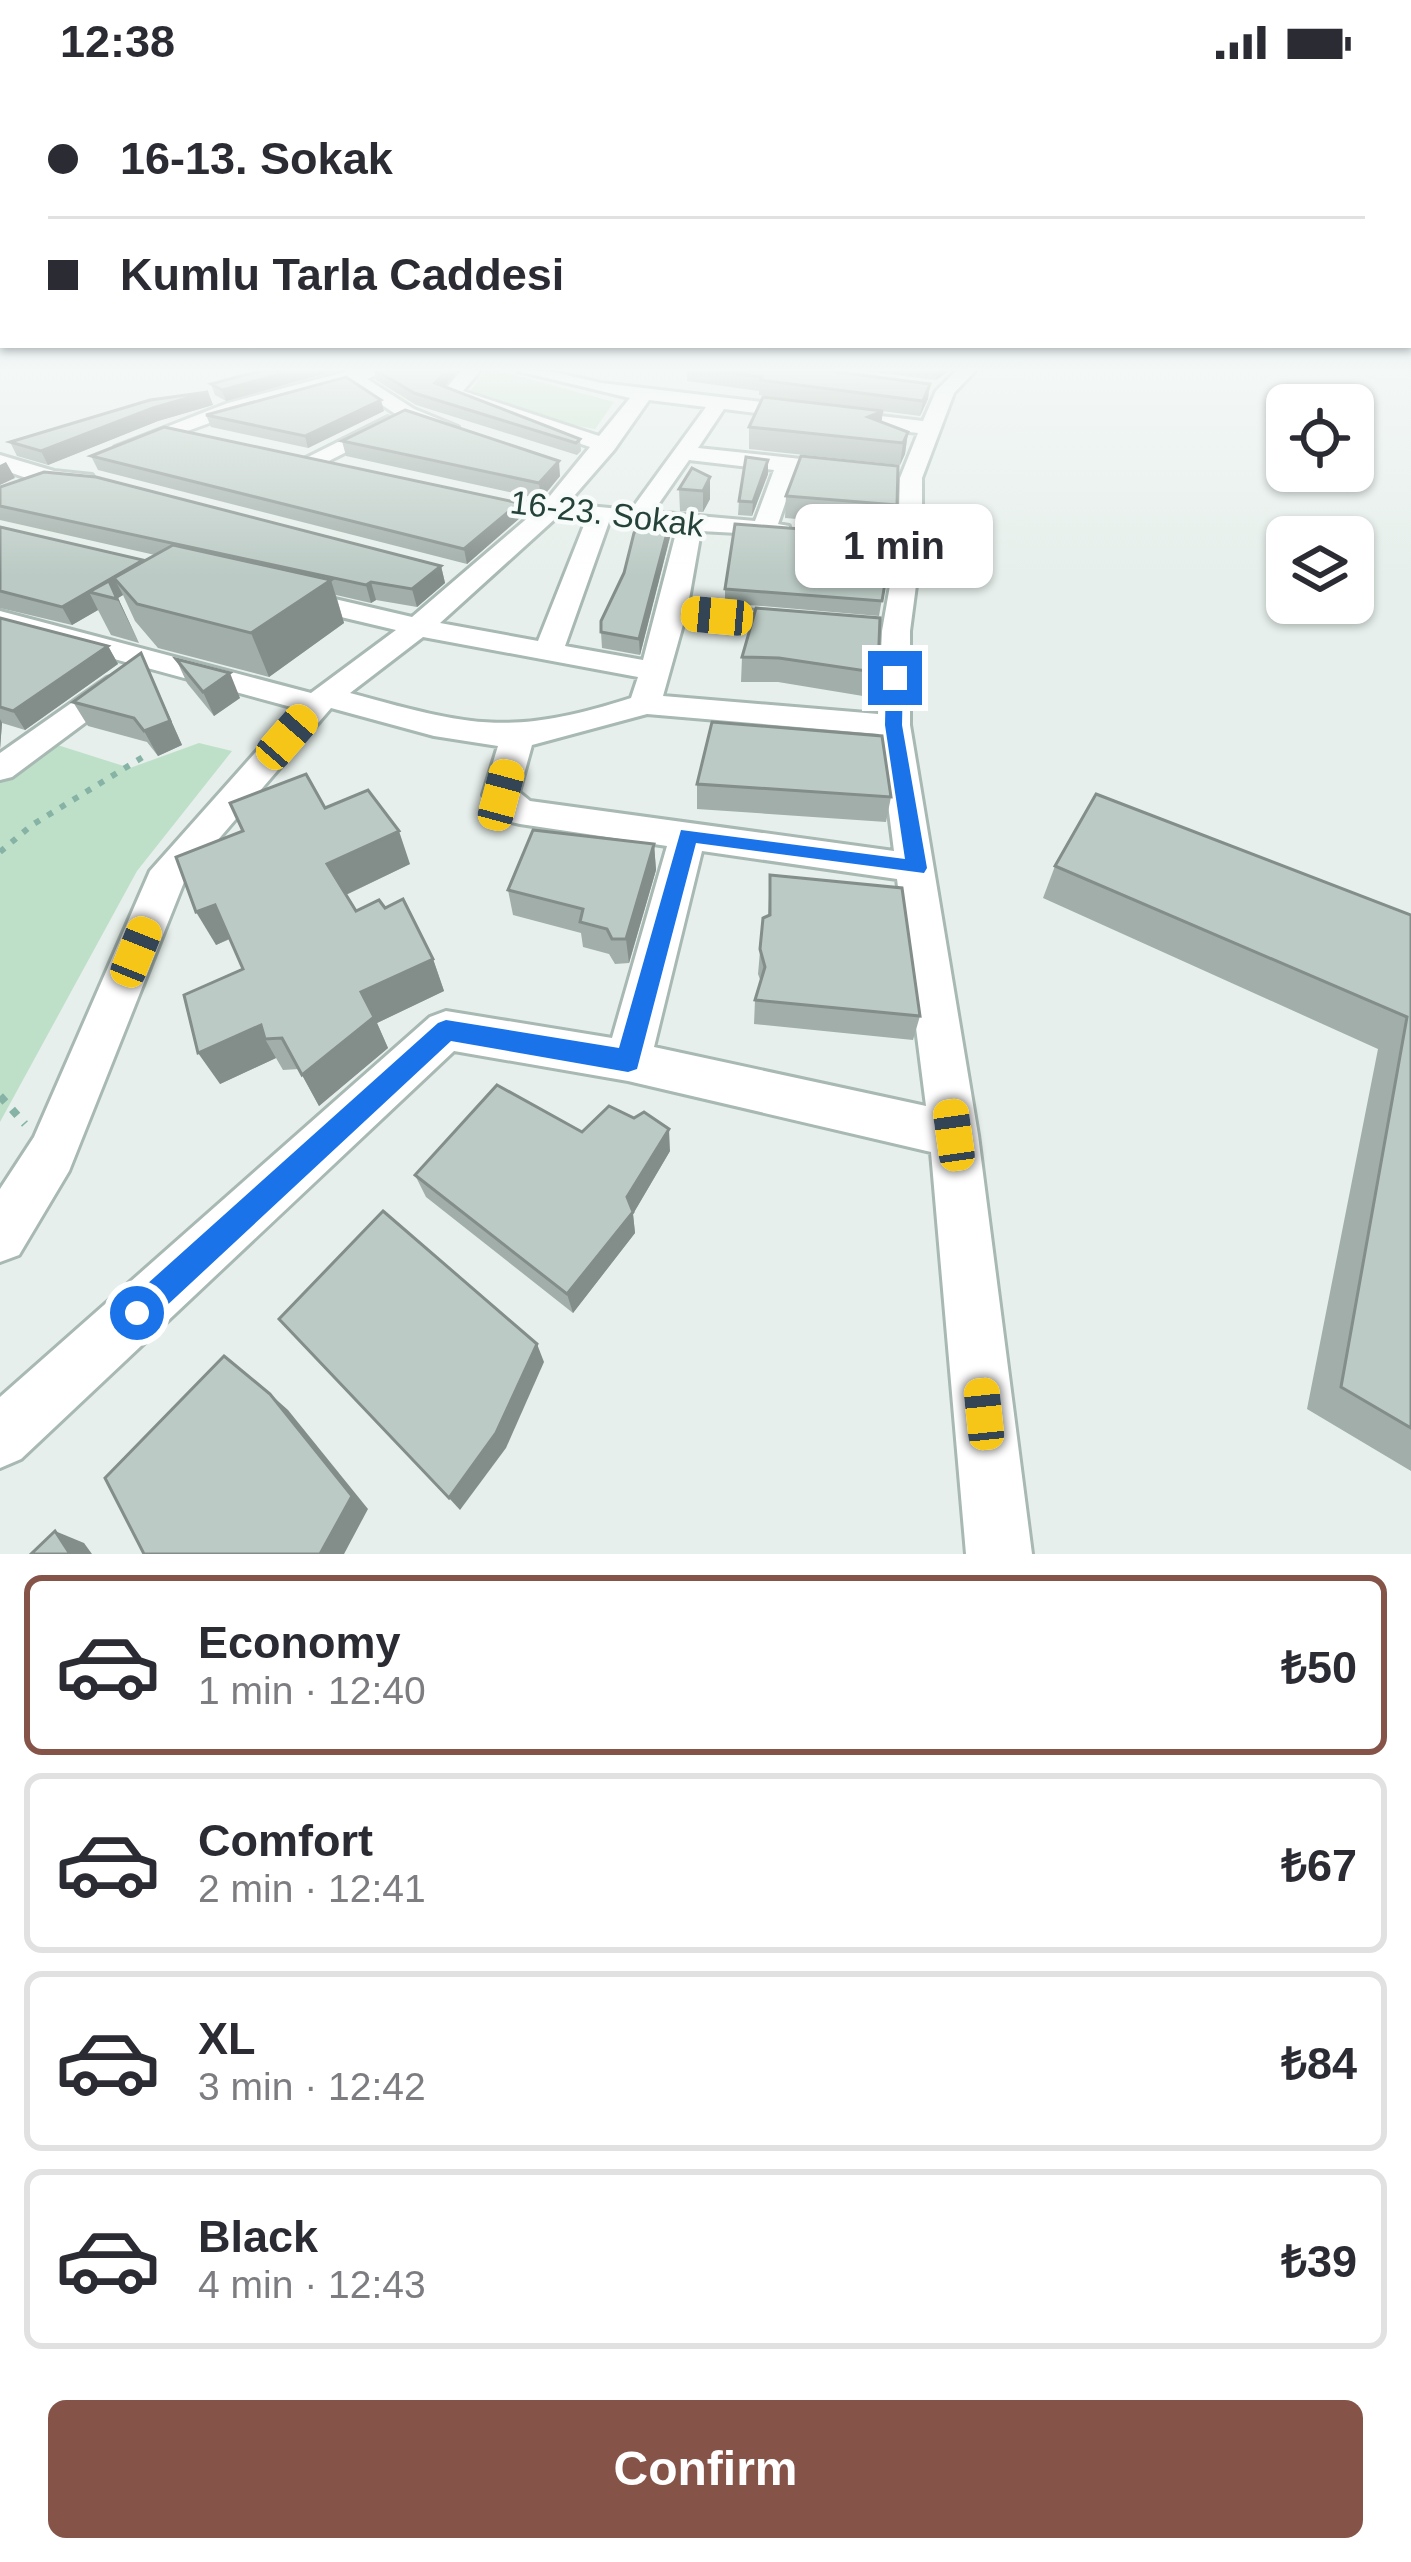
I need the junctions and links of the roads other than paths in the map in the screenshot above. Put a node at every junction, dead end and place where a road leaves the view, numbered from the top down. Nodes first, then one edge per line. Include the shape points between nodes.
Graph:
1 (148, 440) edge
2 (345, 440) edge
3 (541, 440) edge
4 (597, 440) edge
5 (693, 440) edge
6 (911, 440) edge
7 (683, 453) junction
8 (583, 461) junction
9 (0, 462) edge
10 (787, 465) junction
11 (343, 469) edge
12 (890, 476) junction
13 (52, 478) junction
14 (17, 490) edge
15 (507, 503) edge
16 (549, 512) junction
17 (599, 518) junction
18 (636, 520) junction
19 (690, 524) junction
20 (764, 530) junction
21 (806, 533) edge
22 (279, 594) edge
23 (673, 612) junction
24 (115, 616) edge
25 (1, 620) edge
26 (829, 625) edge
27 (418, 627) junction
28 (80, 638) junction
29 (548, 653) junction
30 (155, 657) junction
31 (658, 672) junction
32 (320, 700) junction
33 (646, 704) junction
34 (894, 725) junction
35 (518, 734) junction
36 (16, 742) edge
37 (0, 769) edge
38 (688, 835) junction
39 (917, 868) junction
40 (628, 1061) junction
41 (954, 1135) junction
42 (0, 1236) edge
43 (0, 1438) edge
44 (999, 1554) edge

1 - 13 street via 101,466
2 - 11 street via 300,459
3 - 8 street
4 - 8 street
5 - 7 street
6 - 12 street
7 - 10 street
7 - 18 street
8 - 16 street
9 - 13 street
10 - 12 street
10 - 20 street
12 - 34 street via 899,540 885,630
13 - 14 street
15 - 16 street, 16-23. Sokak
16 - 17 street, 16-23. Sokak
16 - 27 street via 465,576
17 - 18 street, 16-23. Sokak
17 - 29 street
18 - 19 street, 16-23. Sokak
19 - 20 street, 16-23. Sokak
19 - 23 street
20 - 21 street, 16-23. Sokak
22 - 27 street
23 - 26 street
23 - 31 street
24 - 28 street
25 - 28 street
27 - 29 street
27 - 32 street
28 - 30 street
29 - 31 street
30 - 32 street
30 - 36 street
31 - 33 street
32 - 35 street
32 - 42 street via 169,871 52,1154
33 - 34 street
33 - 35 street
34 - 39 street
35 - 38 street via 501,795 520,812
36 - 37 street
38 - 39 street
38 - 40 street
39 - 41 street
40 - 41 street
40 - 43 street via 446,1030
41 - 44 street

